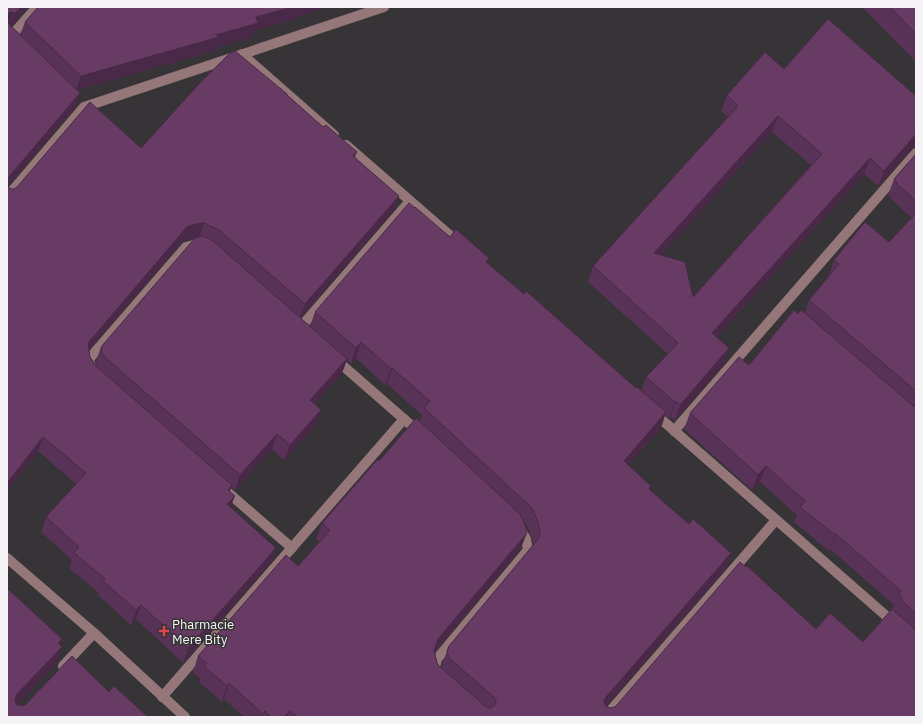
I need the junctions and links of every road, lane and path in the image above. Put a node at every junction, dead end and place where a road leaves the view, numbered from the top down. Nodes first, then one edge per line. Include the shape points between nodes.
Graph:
1 (37, 7) edge
2 (384, 7) edge
3 (12, 37) edge
4 (242, 54) junction
5 (916, 153) edge
6 (7, 197) edge
7 (410, 201) junction
8 (210, 249) edge
9 (470, 253) edge
10 (300, 327) edge
11 (329, 353) edge
12 (96, 377) edge
13 (644, 405) edge
14 (404, 419) junction
15 (674, 431) junction
16 (427, 440) edge
17 (215, 480) edge
18 (776, 520) junction
19 (514, 521) edge
20 (292, 548) junction
21 (7, 558) edge
22 (94, 633) junction
23 (916, 642) edge
24 (57, 672) edge
25 (444, 682) edge
26 (162, 697) junction
27 (185, 717) edge
28 (605, 717) edge

1 - 3 street
2 - 4 street
4 - 6 street via 81,104
4 - 7 street
5 - 15 street via 786,309
7 - 9 street
7 - 10 street
8 - 12 street via 197,244 186,247 89,358
11 - 14 street
13 - 15 street
14 - 16 street
14 - 20 street
15 - 18 street
17 - 20 street
18 - 23 street
18 - 28 street
19 - 25 street via 520,526 528,550 438,659 435,668 438,677
20 - 26 street
21 - 22 street
22 - 24 street
22 - 26 street
26 - 27 street

